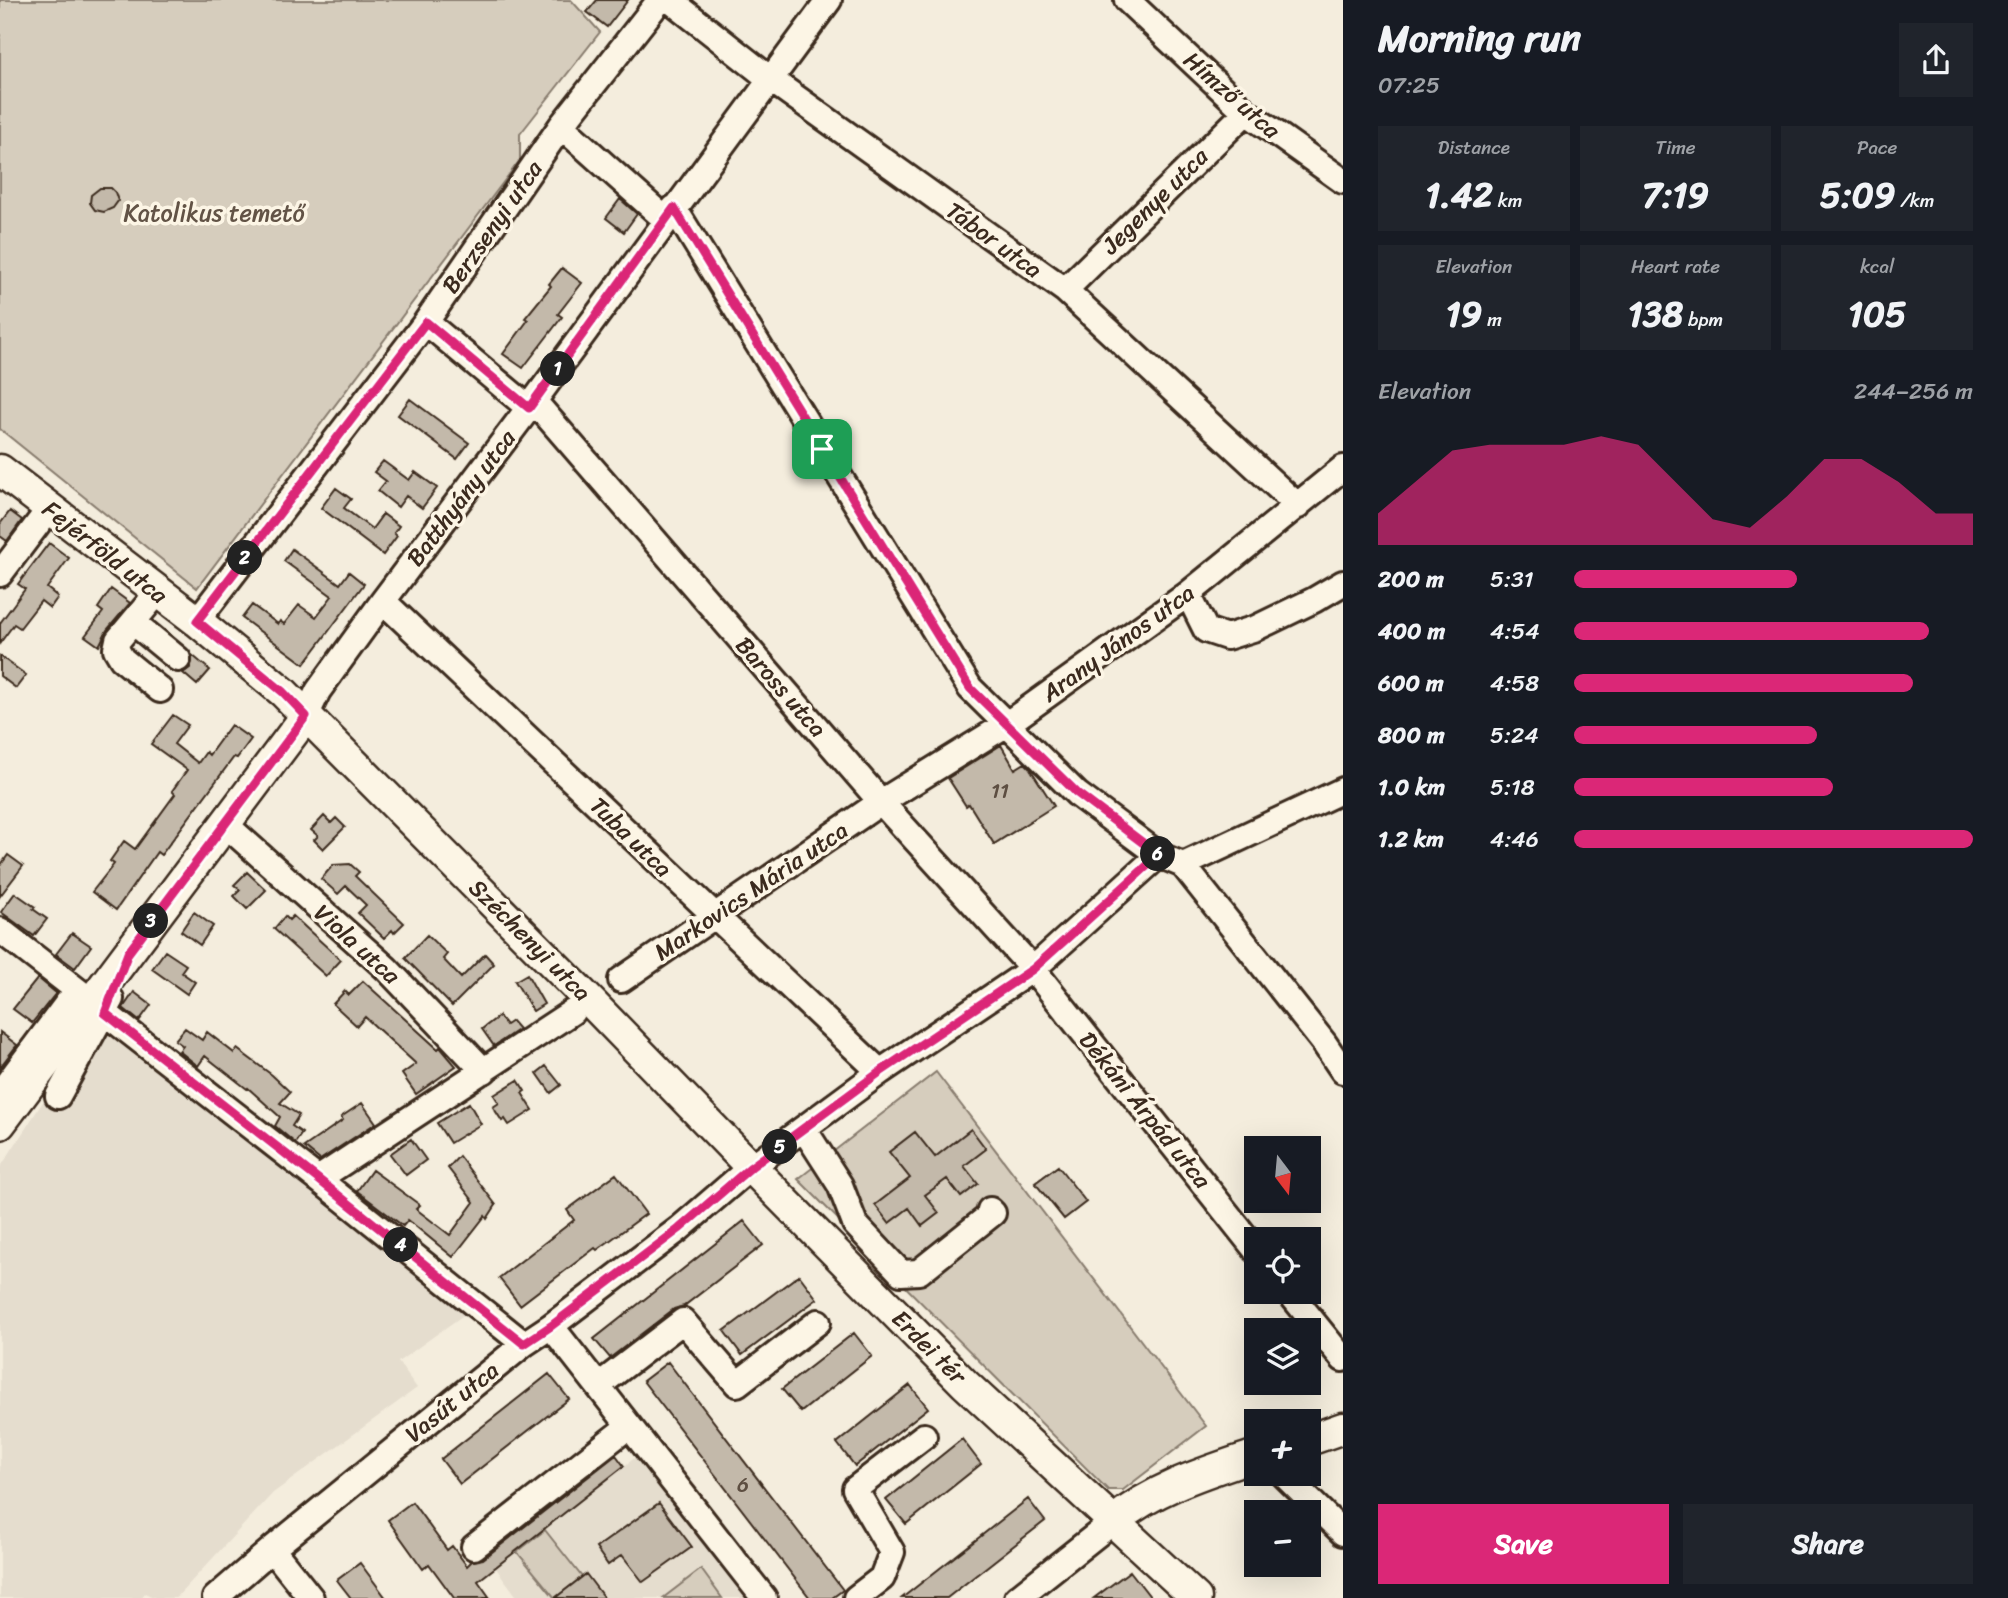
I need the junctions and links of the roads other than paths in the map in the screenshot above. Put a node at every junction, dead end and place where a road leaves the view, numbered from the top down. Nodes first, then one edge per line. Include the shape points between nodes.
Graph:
1 (660, 0) edge
2 (670, 0) edge
3 (829, 0) edge
4 (1127, 0) edge
5 (770, 79) junction
6 (1246, 113) junction
7 (561, 127) junction
8 (1343, 181) edge
9 (670, 214) junction
10 (1065, 290) junction
11 (426, 322) junction
12 (531, 405) junction
13 (1343, 468) edge
14 (0, 470) edge
15 (1298, 506) junction
16 (49, 509) junction
17 (0, 574) edge
18 (1343, 583) edge
19 (158, 593) junction
20 (1188, 594) junction
21 (383, 601) junction
22 (197, 621) junction
23 (133, 622) junction
24 (178, 659) dead end
25 (160, 690) dead end
26 (306, 716) junction
27 (1007, 724) junction
28 (338, 747) junction
29 (270, 762) junction
30 (1343, 790) edge
31 (881, 802) junction
32 (224, 823) junction
33 (1159, 855) junction
34 (1183, 865) junction
35 (714, 917) junction
36 (0, 930) edge
37 (1033, 969) junction
38 (621, 980) dead end
39 (91, 1002) junction
40 (572, 1012) dead end
41 (1343, 1070) edge
42 (484, 1071) junction
43 (880, 1072) junction
44 (0, 1093) edge
45 (58, 1096) dead end
46 (0, 1124) edge
47 (804, 1129) junction
48 (751, 1167) junction
49 (318, 1179) junction
50 (990, 1210) dead end
51 (1244, 1235) edge
52 (1299, 1304) edge
53 (818, 1322) dead end
54 (551, 1326) junction
55 (524, 1344) junction
56 (1343, 1359) edge
57 (598, 1386) junction
58 (629, 1426) junction
59 (1343, 1429) edge
60 (924, 1436) dead end
61 (1321, 1436) edge
62 (1244, 1459) edge
63 (1295, 1486) edge
64 (1114, 1521) junction
65 (1343, 1533) edge
66 (474, 1547) dead end
67 (272, 1549) junction
68 (215, 1598) edge
69 (311, 1598) edge
70 (764, 1598) edge
71 (856, 1598) edge
72 (1017, 1598) edge
73 (1196, 1598) edge

1 - 7 street, Berzsenyi utca
2 - 5 street, Tábor utca
3 - 5 street, Batthyány utca
4 - 6 street, Hímző utca
5 - 9 street, Batthyány utca
5 - 10 street, Tábor utca
6 - 8 street, Hímző utca
6 - 10 street, Jegenye utca
7 - 9 street
7 - 11 street, Berzsenyi utca
9 - 12 street, Batthyány utca
9 - 27 street via 970,688
10 - 15 street, Tábor utca
11 - 12 street, Baross utca
11 - 22 street, Berzsenyi utca
12 - 21 street, Batthyány utca
12 - 31 street, Baross utca
13 - 15 street, Arany János utca
14 - 16 main road, Fejérföld utca
15 - 20 street, Arany János utca
16 - 17 street
16 - 19 main road, Fejérföld utca
18 - 20 street via 1256,628 1227,637 1206,630
19 - 22 main road, Fejérföld utca
19 - 23 street
20 - 27 street, Arany János utca
21 - 26 street, Batthyány utca via 318,691
21 - 35 street, Tuba utca
22 - 26 main road, Fejérföld utca
23 - 24 street
23 - 25 street via 117,642 117,653
26 - 28 main road, Széchenyi utca
26 - 29 main road, Batthyány utca
27 - 31 street, Arany János utca
27 - 33 street via 1077,793
28 - 29 main road, Batthyány utca via 294,748
28 - 48 main road, Széchenyi utca
29 - 32 main road, Batthyány utca
30 - 34 street
31 - 35 street, Markovics Mária utca
31 - 37 street, Baross utca
32 - 39 main road, Batthyány utca
32 - 42 street, Viola utca via 387,969
33 - 34 street
33 - 37 street, Vasút utca
34 - 41 street
35 - 38 street, Markovics Mária utca
35 - 43 street, Tuba utca
36 - 39 street
37 - 43 street, Vasút utca
37 - 51 street, Dékáni Árpád utca
39 - 44 street
39 - 45 street
39 - 46 main road, Batthyány utca
39 - 49 street
40 - 42 street
42 - 49 street
43 - 47 street, Vasút utca
47 - 48 street, Vasút utca
47 - 50 street via 840,1185 855,1224 901,1273 919,1272 993,1213
48 - 54 street, Vasút utca via 679,1229
48 - 64 main road, Erdei tér via 965,1384
49 - 55 street
52 - 56 street
53 - 57 street via 737,1384 683,1321
54 - 55 street, Vasút utca
54 - 57 street
55 - 67 street, Vasút utca
57 - 58 street
58 - 66 street
58 - 70 street
59 - 61 main road
60 - 71 street via 855,1489 892,1552 882,1577
62 - 64 main road via 1154,1493
63 - 65 street
64 - 72 street
64 - 73 main road
67 - 68 street, Vasút utca
67 - 69 street

